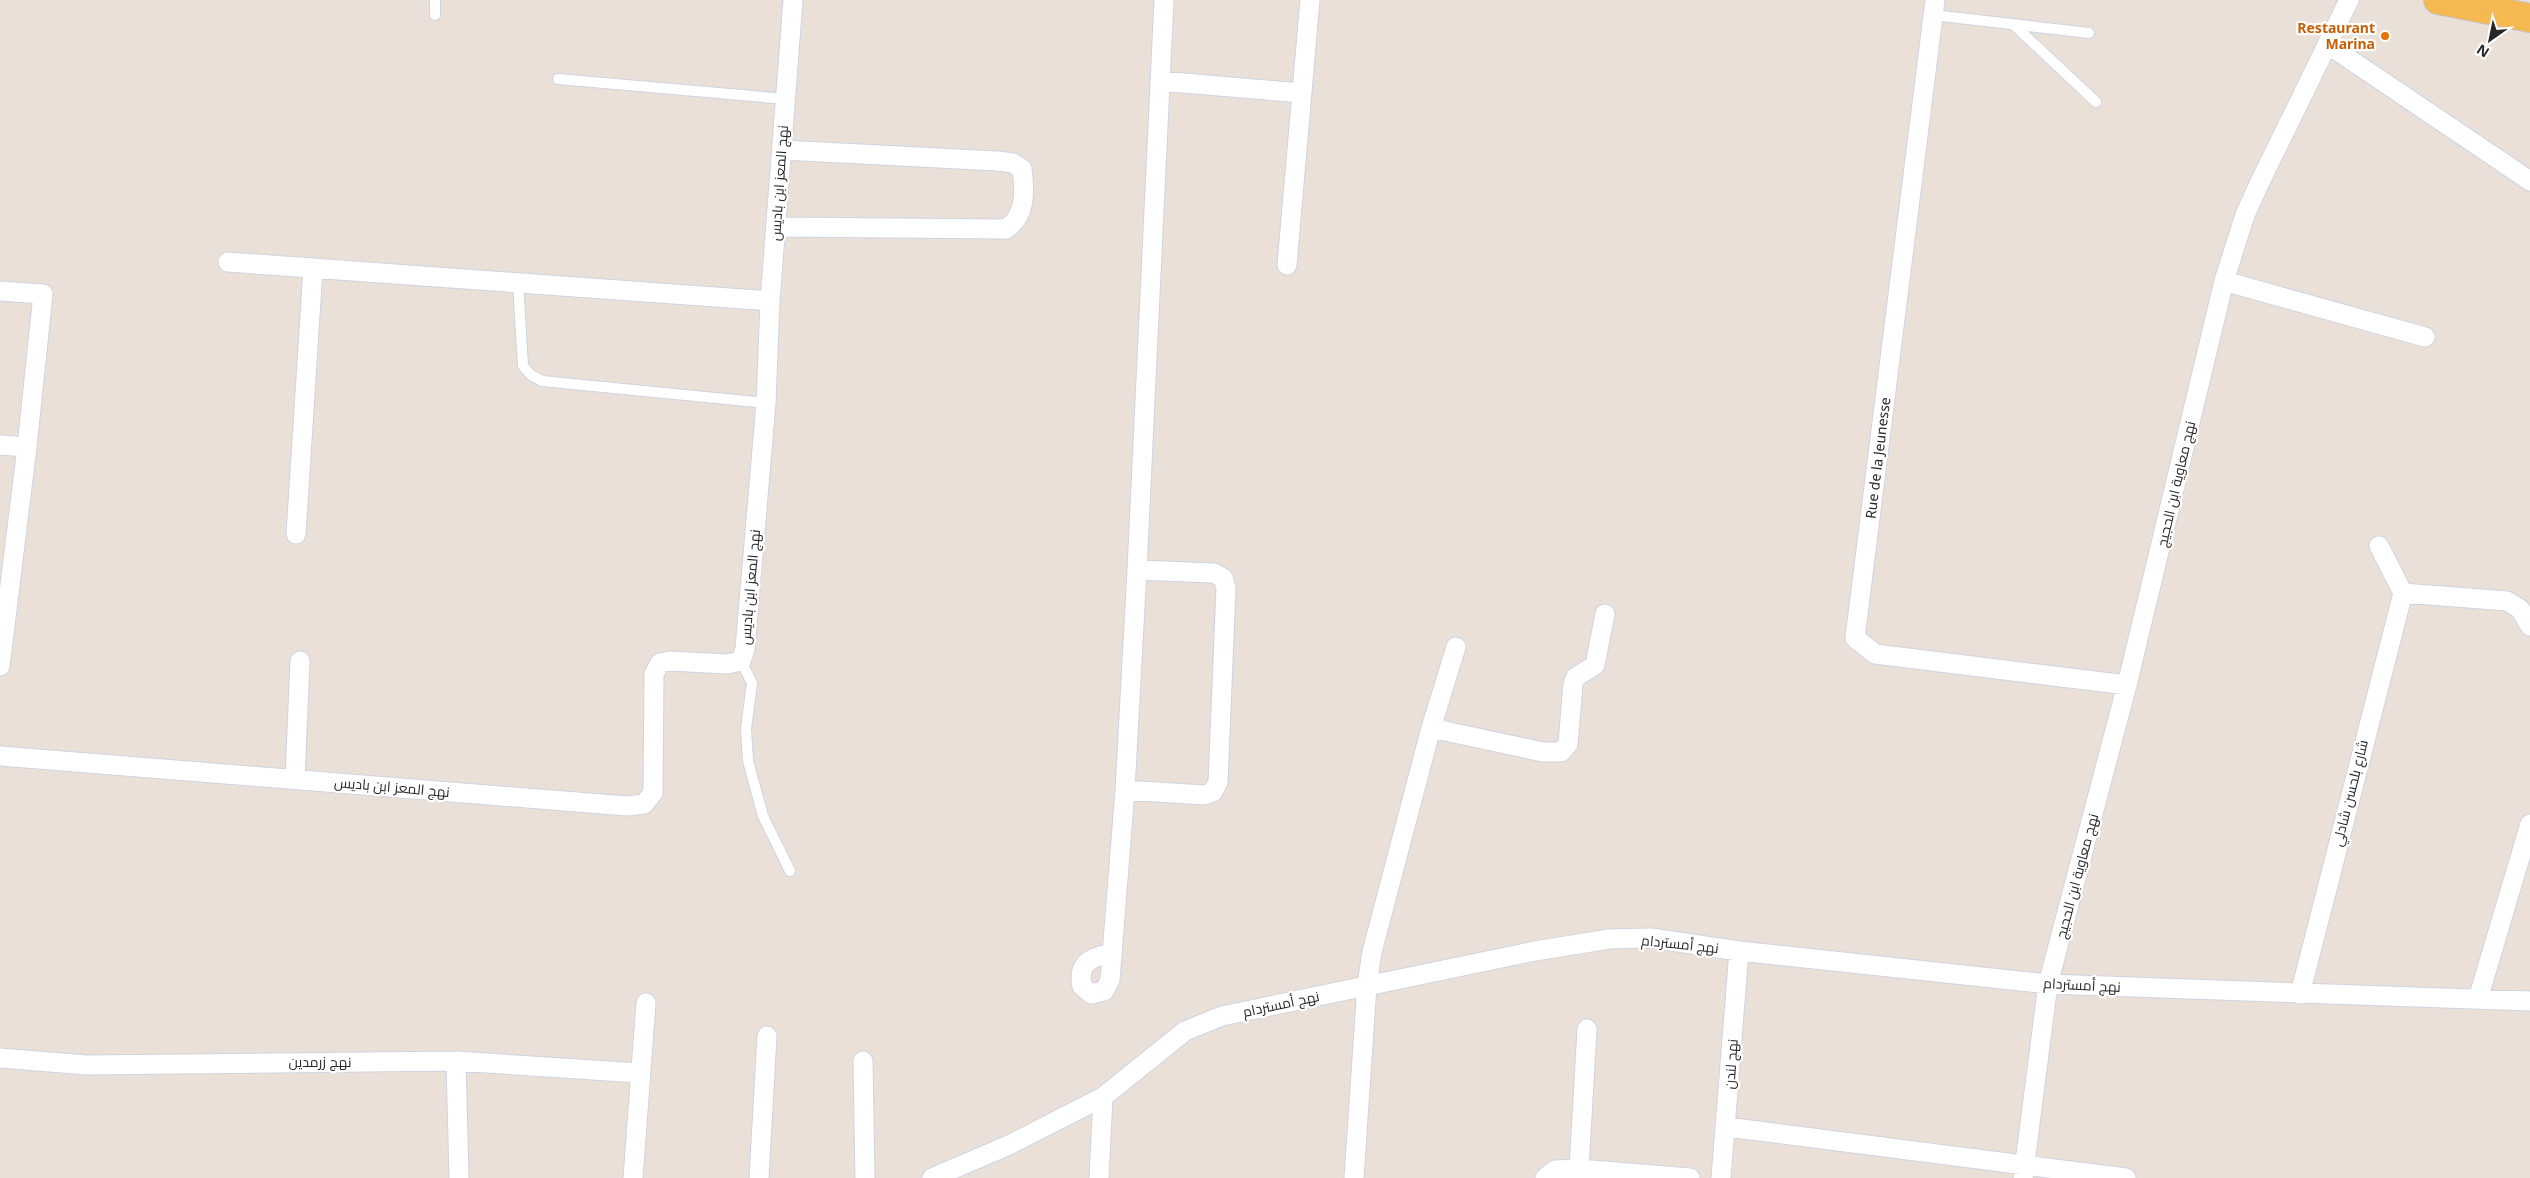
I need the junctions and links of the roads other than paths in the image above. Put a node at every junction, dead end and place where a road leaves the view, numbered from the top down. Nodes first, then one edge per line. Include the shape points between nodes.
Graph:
1 (435, 0) edge
2 (793, 0) edge
3 (1164, 0) edge
4 (1310, 0) edge
5 (2349, 0) edge
6 (2438, 0) edge
7 (1934, 8) edge
8 (435, 15) dead end
9 (2530, 18) edge
10 (2014, 25) junction
11 (2089, 33) dead end
12 (2327, 44) junction
13 (558, 79) dead end
14 (1160, 81) junction
15 (1301, 93) junction
16 (786, 99) junction
17 (2096, 102) dead end
18 (782, 150) junction
19 (2530, 181) edge
20 (776, 227) junction
21 (228, 262) dead end
22 (1287, 265) dead end
23 (313, 269) junction
24 (2224, 281) junction
25 (518, 283) junction
26 (0, 291) edge
27 (770, 301) junction
28 (2425, 337) dead end
29 (766, 403) junction
30 (0, 445) edge
31 (27, 447) junction
32 (296, 534) dead end
33 (2379, 546) dead end
34 (1137, 570) junction
35 (2403, 593) junction
36 (1605, 614) dead end
37 (2530, 626) edge
38 (1456, 647) dead end
39 (300, 661) dead end
40 (741, 661) junction
41 (0, 666) edge
42 (2127, 685) junction
43 (1431, 728) junction
44 (0, 756) edge
45 (295, 779) junction
46 (1125, 790) junction
47 (2530, 824) edge
48 (790, 871) dead end
49 (1739, 951) junction
50 (1112, 954) dead end
51 (2048, 984) junction
52 (1367, 985) junction
53 (2300, 994) junction
54 (2478, 999) junction
55 (2530, 1001) edge
56 (646, 1003) dead end
57 (1587, 1029) dead end
58 (767, 1036) dead end
59 (0, 1058) edge
60 (456, 1061) junction
61 (863, 1062) dead end
62 (639, 1073) junction
63 (1103, 1096) junction
64 (1727, 1127) junction
65 (1579, 1169) junction
66 (2024, 1172) edge
67 (459, 1178) edge
68 (633, 1178) edge
69 (759, 1178) edge
70 (865, 1178) edge
71 (932, 1178) edge
72 (1099, 1178) edge
73 (1354, 1178) edge
74 (1545, 1178) edge
75 (1690, 1178) edge
76 (1721, 1178) edge
77 (2126, 1178) edge

1 - 8 lane
2 - 16 street, نهج المعز ابن باديس
3 - 14 street
4 - 15 street
5 - 12 street, نهج معاوية ابن الحجيج
6 - 9 main road
7 - 10 lane
7 - 42 street, Rue de la Jeunesse via 1855,638 1875,654
10 - 11 lane
10 - 17 lane
12 - 19 street
12 - 24 street, نهج معاوية ابن الحجيج via 2245,216
13 - 16 lane
14 - 15 street
14 - 34 street
15 - 22 street
16 - 18 street, نهج المعز ابن باديس
18 - 20 street, نهج المعز ابن باديس
18 - 20 street via 997,161 1022,169 1024,181 1021,215 1006,229
20 - 27 street, نهج المعز ابن باديس
21 - 23 street
23 - 25 street
23 - 32 street
24 - 28 street
24 - 42 street, نهج معاوية ابن الحجيج
25 - 27 street
25 - 29 lane via 523,366 542,381
26 - 31 street via 43,294
27 - 29 street, نهج المعز ابن باديس
29 - 40 street, نهج المعز ابن باديس via 746,649
30 - 31 street
31 - 41 street
33 - 35 street
34 - 46 street
34 - 46 street via 1214,573 1223,578 1226,588 1218,782 1213,792 1204,795
35 - 37 street via 2507,601 2520,609
35 - 53 street, شارع بلحسن شادلي
36 - 43 street via 1595,665 1576,677 1573,684 1568,744 1561,752 1543,752
38 - 43 street
39 - 45 street
40 - 45 street, نهج المعز ابن باديس via 727,664 669,660 660,663 654,674 653,793 644,804 627,806
40 - 48 lane via 752,683 746,729 752,777 763,816
42 - 51 street, نهج معاوية ابن الحجيج
43 - 52 street via 1375,935
44 - 45 street, نهج المعز ابن باديس
46 - 50 street
47 - 54 street
49 - 51 street, نهج أمستردام
49 - 52 street, نهج أمستردام via 1651,938 1609,939
49 - 64 street, نهج لندن
51 - 53 street, نهج أمستردام
51 - 66 street, نهج معاوية ابن الحجيج
52 - 63 street, نهج أمستردام via 1222,1016 1200,1024 1185,1031
52 - 73 street
53 - 54 street, نهج أمستردام
54 - 55 street, نهج أمستردام
56 - 62 street
57 - 65 street
58 - 69 street
59 - 60 street, نهج زرمدين via 87,1065
60 - 62 street, نهج زرمدين
60 - 67 street
61 - 70 street
62 - 68 street
63 - 71 street, نهج أمستردام via 1009,1145
63 - 72 street
64 - 66 street
64 - 76 street, نهج لندن
65 - 74 street via 1555,1170
65 - 75 street
66 - 77 street

